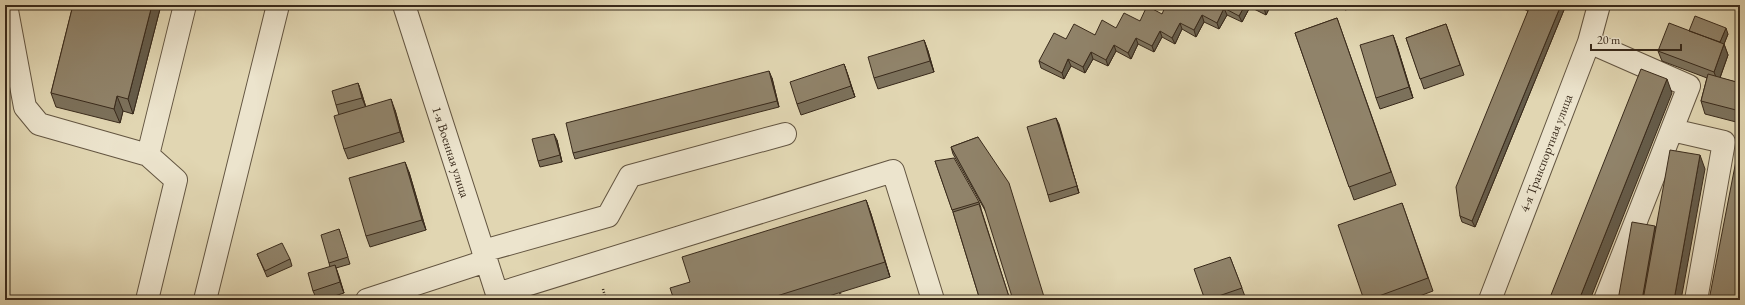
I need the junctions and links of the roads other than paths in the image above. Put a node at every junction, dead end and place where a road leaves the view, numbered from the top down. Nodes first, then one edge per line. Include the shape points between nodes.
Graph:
1 (6, 5) edge
2 (185, 5) edge
3 (278, 5) edge
4 (404, 5) edge
5 (1599, 5) edge
6 (1589, 42) junction
7 (1672, 130) junction
8 (785, 134) dead end
9 (148, 155) junction
10 (485, 256) junction
11 (498, 297) edge
12 (148, 300) edge
13 (205, 300) edge
14 (368, 300) edge
15 (933, 300) edge
16 (1490, 300) edge
17 (1605, 300) edge
18 (1696, 300) edge

1 - 9 street via 25,107 39,124
2 - 9 street
3 - 13 street
4 - 10 street, 1-я Военная улица
5 - 6 street, 4-я Транспортная улица
6 - 7 street via 1689,86
6 - 16 street, 4-я Транспортная улица
7 - 17 street
7 - 18 street via 1724,142
8 - 10 street via 630,176 608,216
9 - 12 street via 176,180
10 - 11 street, 1-я Военная улица
10 - 14 street
11 - 15 street via 893,170

